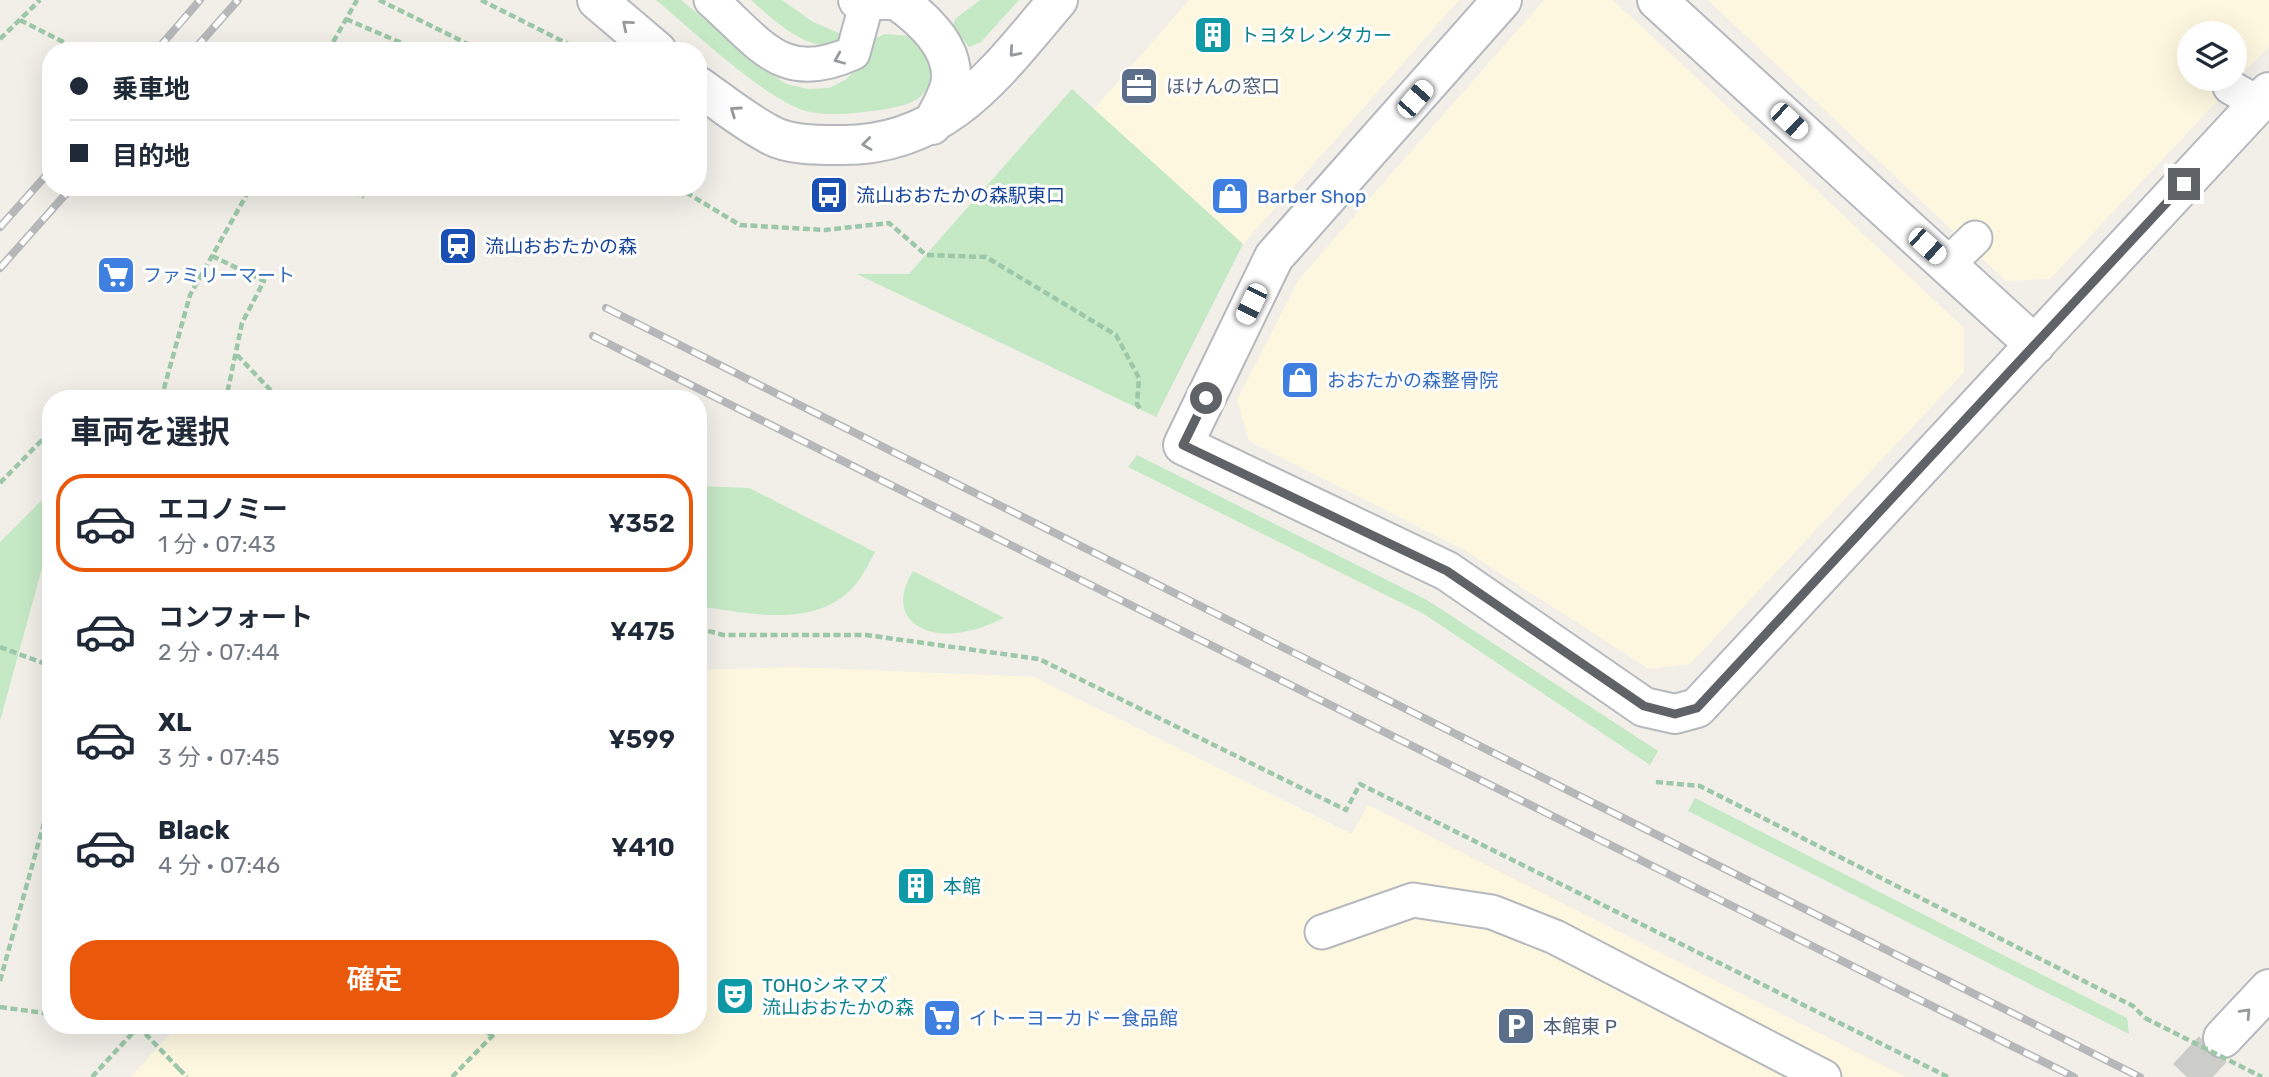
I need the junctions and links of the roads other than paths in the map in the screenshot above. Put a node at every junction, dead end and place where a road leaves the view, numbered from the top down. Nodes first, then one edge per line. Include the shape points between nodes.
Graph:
1 (597, 0) edge
2 (711, 0) edge
3 (1058, 0) edge
4 (1502, 0) edge
5 (1657, 0) edge
6 (881, 1) edge
7 (646, 42) edge
8 (707, 92) edge
9 (2252, 94) edge
10 (932, 125) junction
11 (1975, 238) dead end
12 (1947, 265) junction
13 (2035, 345) junction
14 (1322, 932) dead end
15 (2269, 989) edge
16 (2223, 1038) tunnel mouth
17 (1824, 1077) edge

7 -> 1 street
6 -> 2 lane via 853,53 828,64 803,67 780,60
3 -> 10 street via 996,72 957,109
4 - 13 street via 1274,257 1183,445 1447,571 1644,706 1675,714 1697,708
5 - 12 street
6 - 10 street via 922,18 935,32 950,68 947,94
10 -> 8 street via 890,141 812,145 771,136
9 - 13 street
11 - 12 lane
12 - 13 street
14 - 17 lane via 1413,900 1492,912 1555,937
16 -> 15 street

